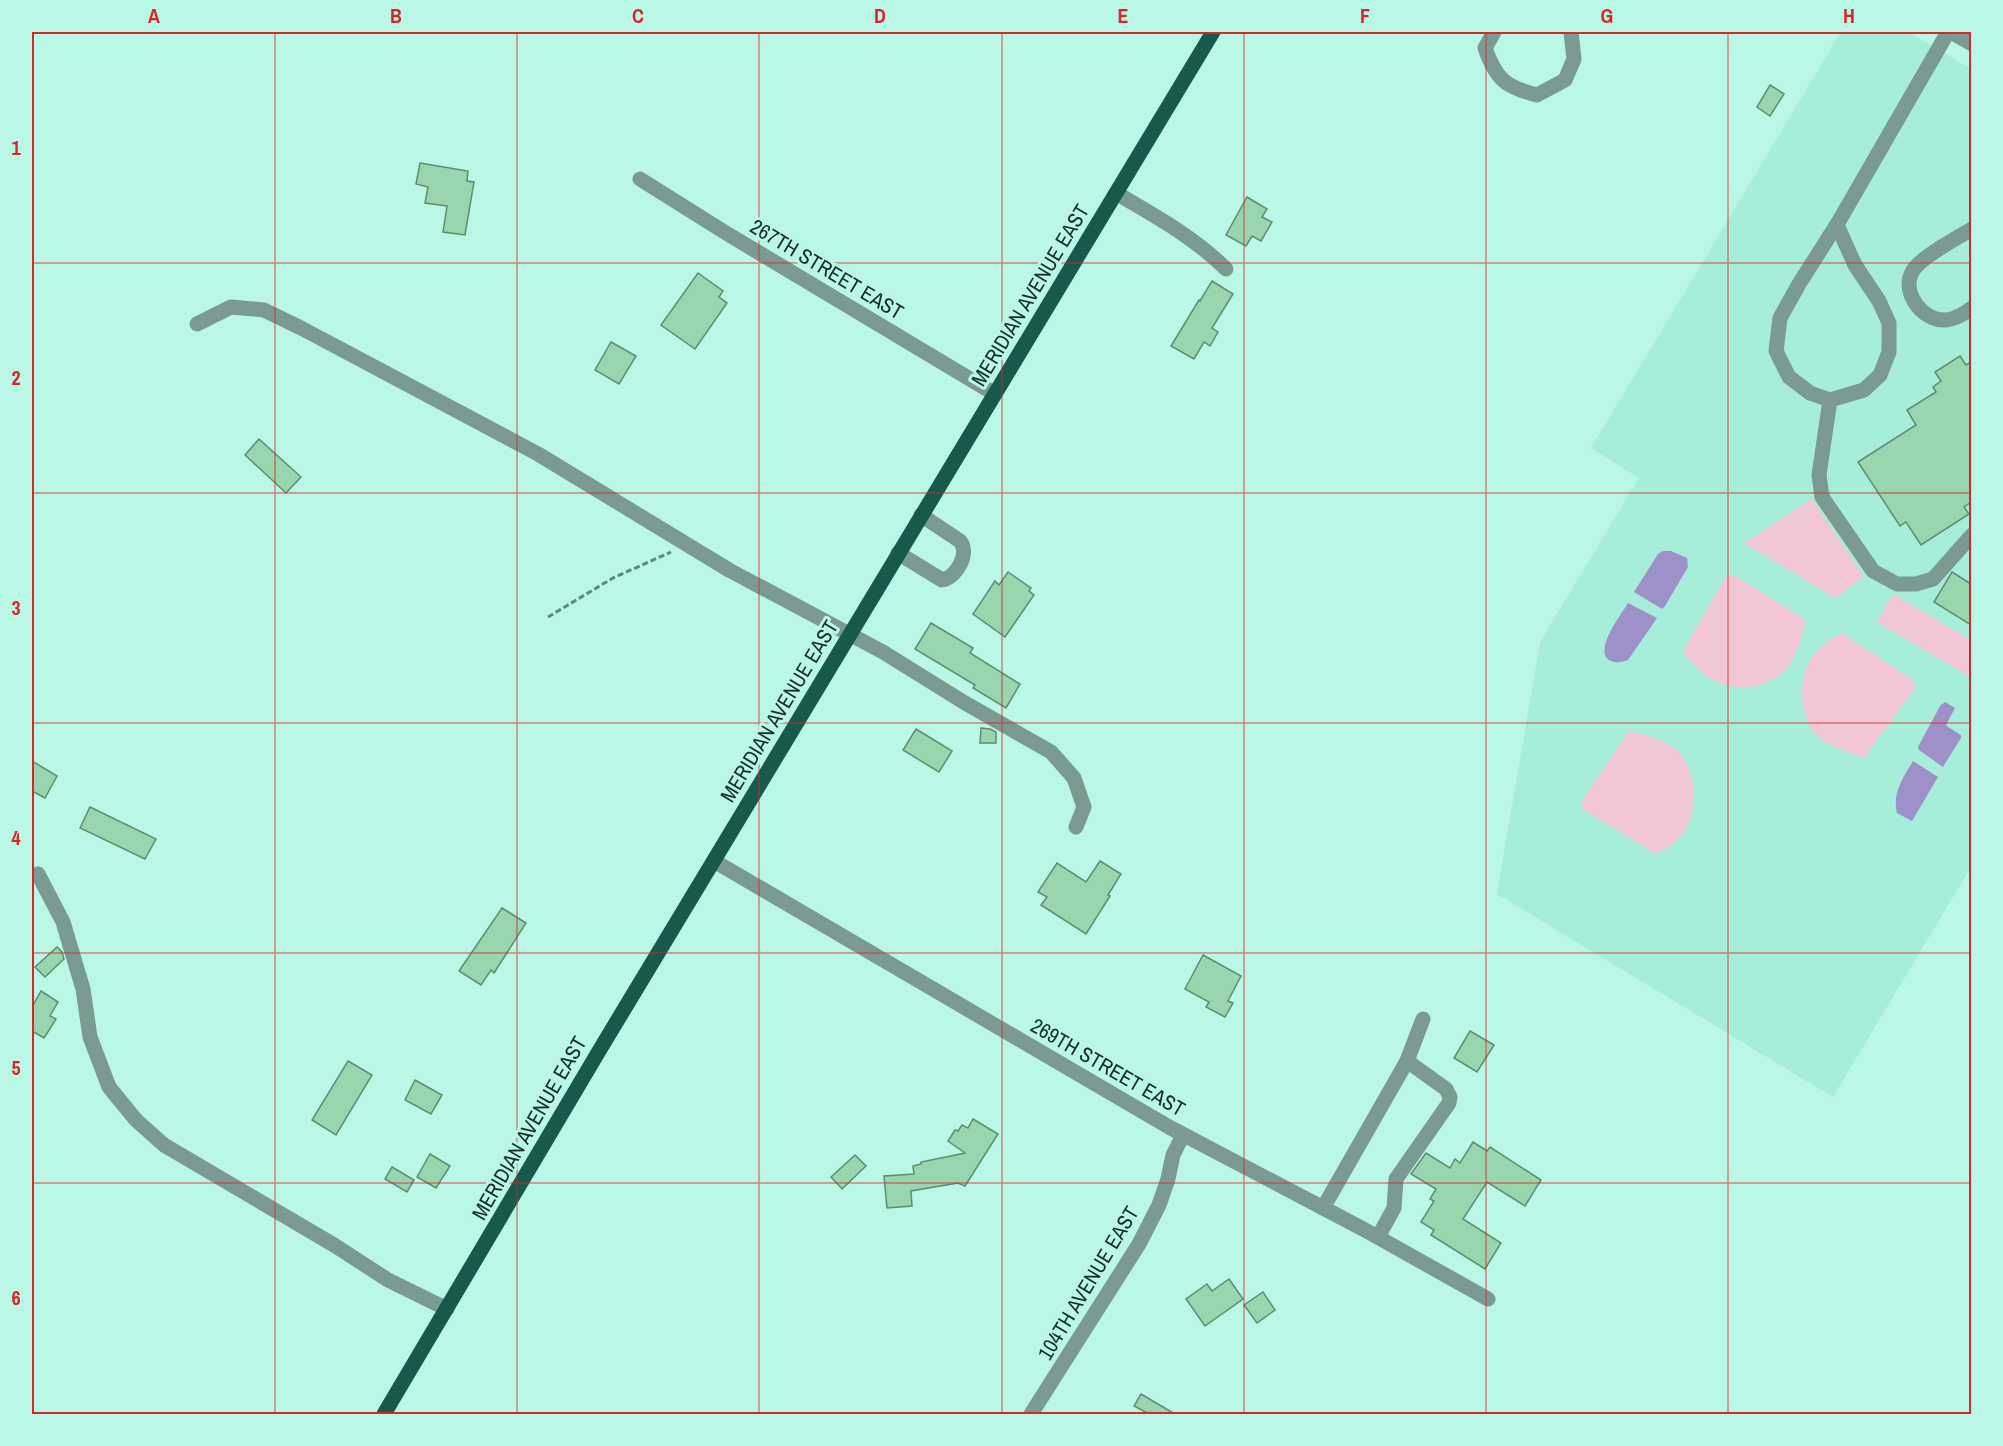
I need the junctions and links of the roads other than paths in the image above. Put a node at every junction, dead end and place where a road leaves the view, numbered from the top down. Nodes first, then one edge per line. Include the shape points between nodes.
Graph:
1 (1213, 32) edge
2 (1494, 32) edge
3 (1570, 32) edge
4 (1950, 32) edge
5 (1971, 44) edge
6 (640, 179) dead end
7 (1116, 194) junction
8 (1837, 225) junction
9 (1971, 229) edge
10 (1226, 269) dead end
11 (1971, 308) edge
12 (197, 324) dead end
13 (995, 394) junction
14 (1830, 400) junction
15 (921, 515) junction
16 (1971, 535) edge
17 (898, 553) junction
18 (849, 634) junction
19 (1076, 827) dead end
20 (714, 861) junction
21 (38, 874) dead end
22 (1423, 1019) dead end
23 (1407, 1061) junction
24 (1183, 1135) junction
25 (1323, 1208) junction
26 (1377, 1237) junction
27 (1488, 1299) dead end
28 (447, 1309) junction
29 (384, 1414) edge
30 (1031, 1414) edge

1 - 7 main road, MERIDIAN AVENUE EAST
2 - 3 street via 1485,48 1493,69 1514,89 1537,95 1565,80 1574,59
4 - 5 street
4 - 8 street
6 - 13 street, 267TH STREET EAST
7 - 10 street via 1185,234
7 - 13 main road, MERIDIAN AVENUE EAST
8 - 14 street via 1780,318 1776,351 1789,377 1810,393
8 - 14 street via 1889,323 1889,352 1880,375 1864,390
9 - 11 street via 1921,261 1911,273 1910,290 1916,306 1930,317 1946,320
12 - 18 street via 231,307 264,310 538,454 729,570
13 - 15 main road, MERIDIAN AVENUE EAST
14 - 16 street via 1819,475 1822,497 1873,571 1897,584 1933,579
15 - 17 main road, MERIDIAN AVENUE EAST
15 - 17 street via 960,541 964,556 951,577 942,580
17 - 18 main road, MERIDIAN AVENUE EAST
18 - 19 street via 1051,752 1074,777 1084,807
18 - 20 main road, MERIDIAN AVENUE EAST
20 - 24 street, 269TH STREET EAST
20 - 28 main road, MERIDIAN AVENUE EAST
21 - 28 street via 63,922 83,989 90,1036 109,1087 136,1120 164,1145 388,1280
22 - 23 street
23 - 25 street
23 - 26 street via 1446,1089 1449,1103 1396,1179 1394,1208
24 - 25 street, 269TH STREET EAST
24 - 30 street, 104TH AVENUE EAST via 1159,1204 1139,1245
25 - 26 street, 269TH STREET EAST
26 - 27 street, 269TH STREET EAST
28 - 29 main road, MERIDIAN AVENUE EAST

